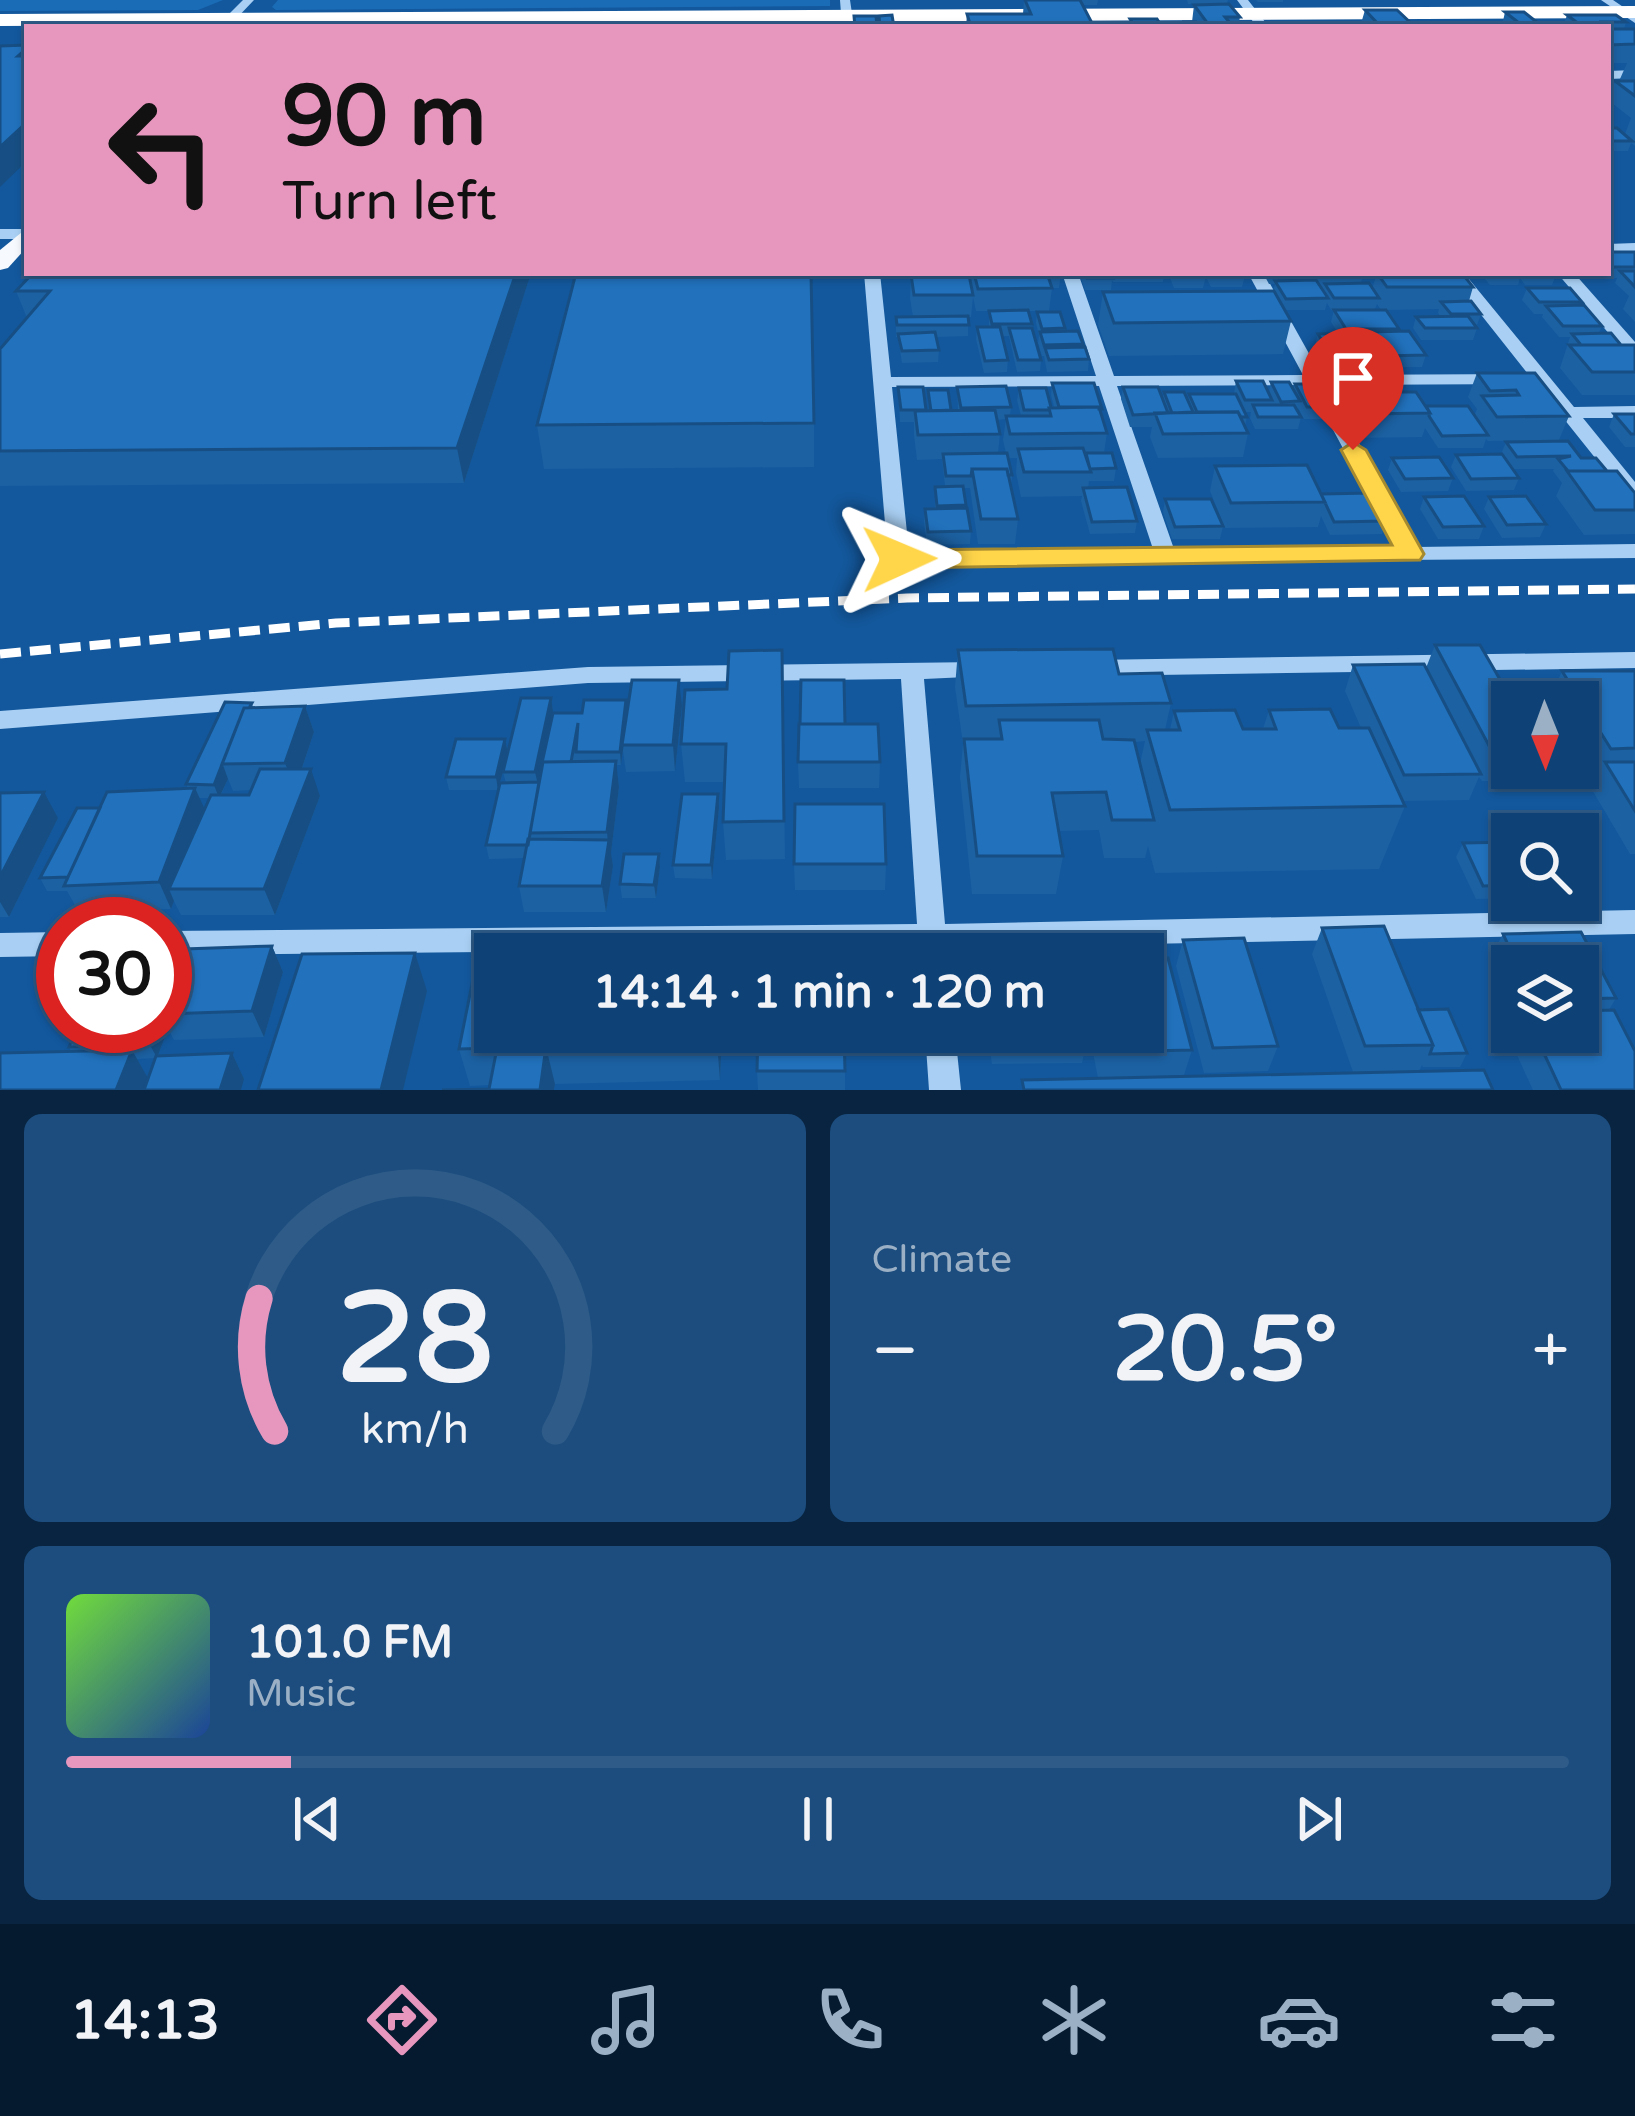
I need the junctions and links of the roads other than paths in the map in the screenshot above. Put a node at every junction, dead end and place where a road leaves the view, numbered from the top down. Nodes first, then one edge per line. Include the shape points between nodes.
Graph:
1 (249, 0) edge
2 (1625, 11) edge
3 (846, 14) edge
4 (1253, 14) edge
5 (0, 20) edge
6 (226, 23) edge
7 (24, 237) edge
8 (0, 263) edge
9 (872, 276) edge
10 (1071, 276) edge
11 (1258, 276) edge
12 (1458, 276) edge
13 (1568, 276) edge
14 (1635, 353) edge
15 (1544, 379) junction
16 (1315, 380) junction
17 (1107, 381) junction
18 (883, 382) junction
19 (1635, 412) edge
20 (1570, 413) junction
21 (1635, 495) edge
22 (1635, 551) edge
23 (1410, 554) junction
24 (1166, 556) junction
25 (1635, 660) edge
26 (1075, 668) edge
27 (1005, 670) edge
28 (912, 671) junction
29 (0, 720) edge
30 (1632, 929) edge
31 (931, 933) edge
32 (1164, 940) edge
33 (192, 943) edge
34 (36, 944) edge
35 (474, 944) edge
36 (0, 945) edge
37 (942, 1053) edge
38 (945, 1090) edge

1 - 6 street
2 - 4 highway
3 - 4 highway
3 - 6 highway
5 - 6 highway
7 - 8 main road
9 - 18 street
10 - 17 street
11 - 16 street
12 - 15 street
13 - 14 street
15 - 16 street
15 - 20 street
16 - 17 street
16 - 23 street
17 - 18 street
17 - 24 street
18 - 24 street via 899,559
19 - 20 street
20 - 21 street
22 - 23 street
23 - 24 street
25 - 26 street
27 - 28 street
28 - 29 street via 589,675
28 - 31 street
30 - 32 street
33 - 35 street
34 - 36 street
37 - 38 street

